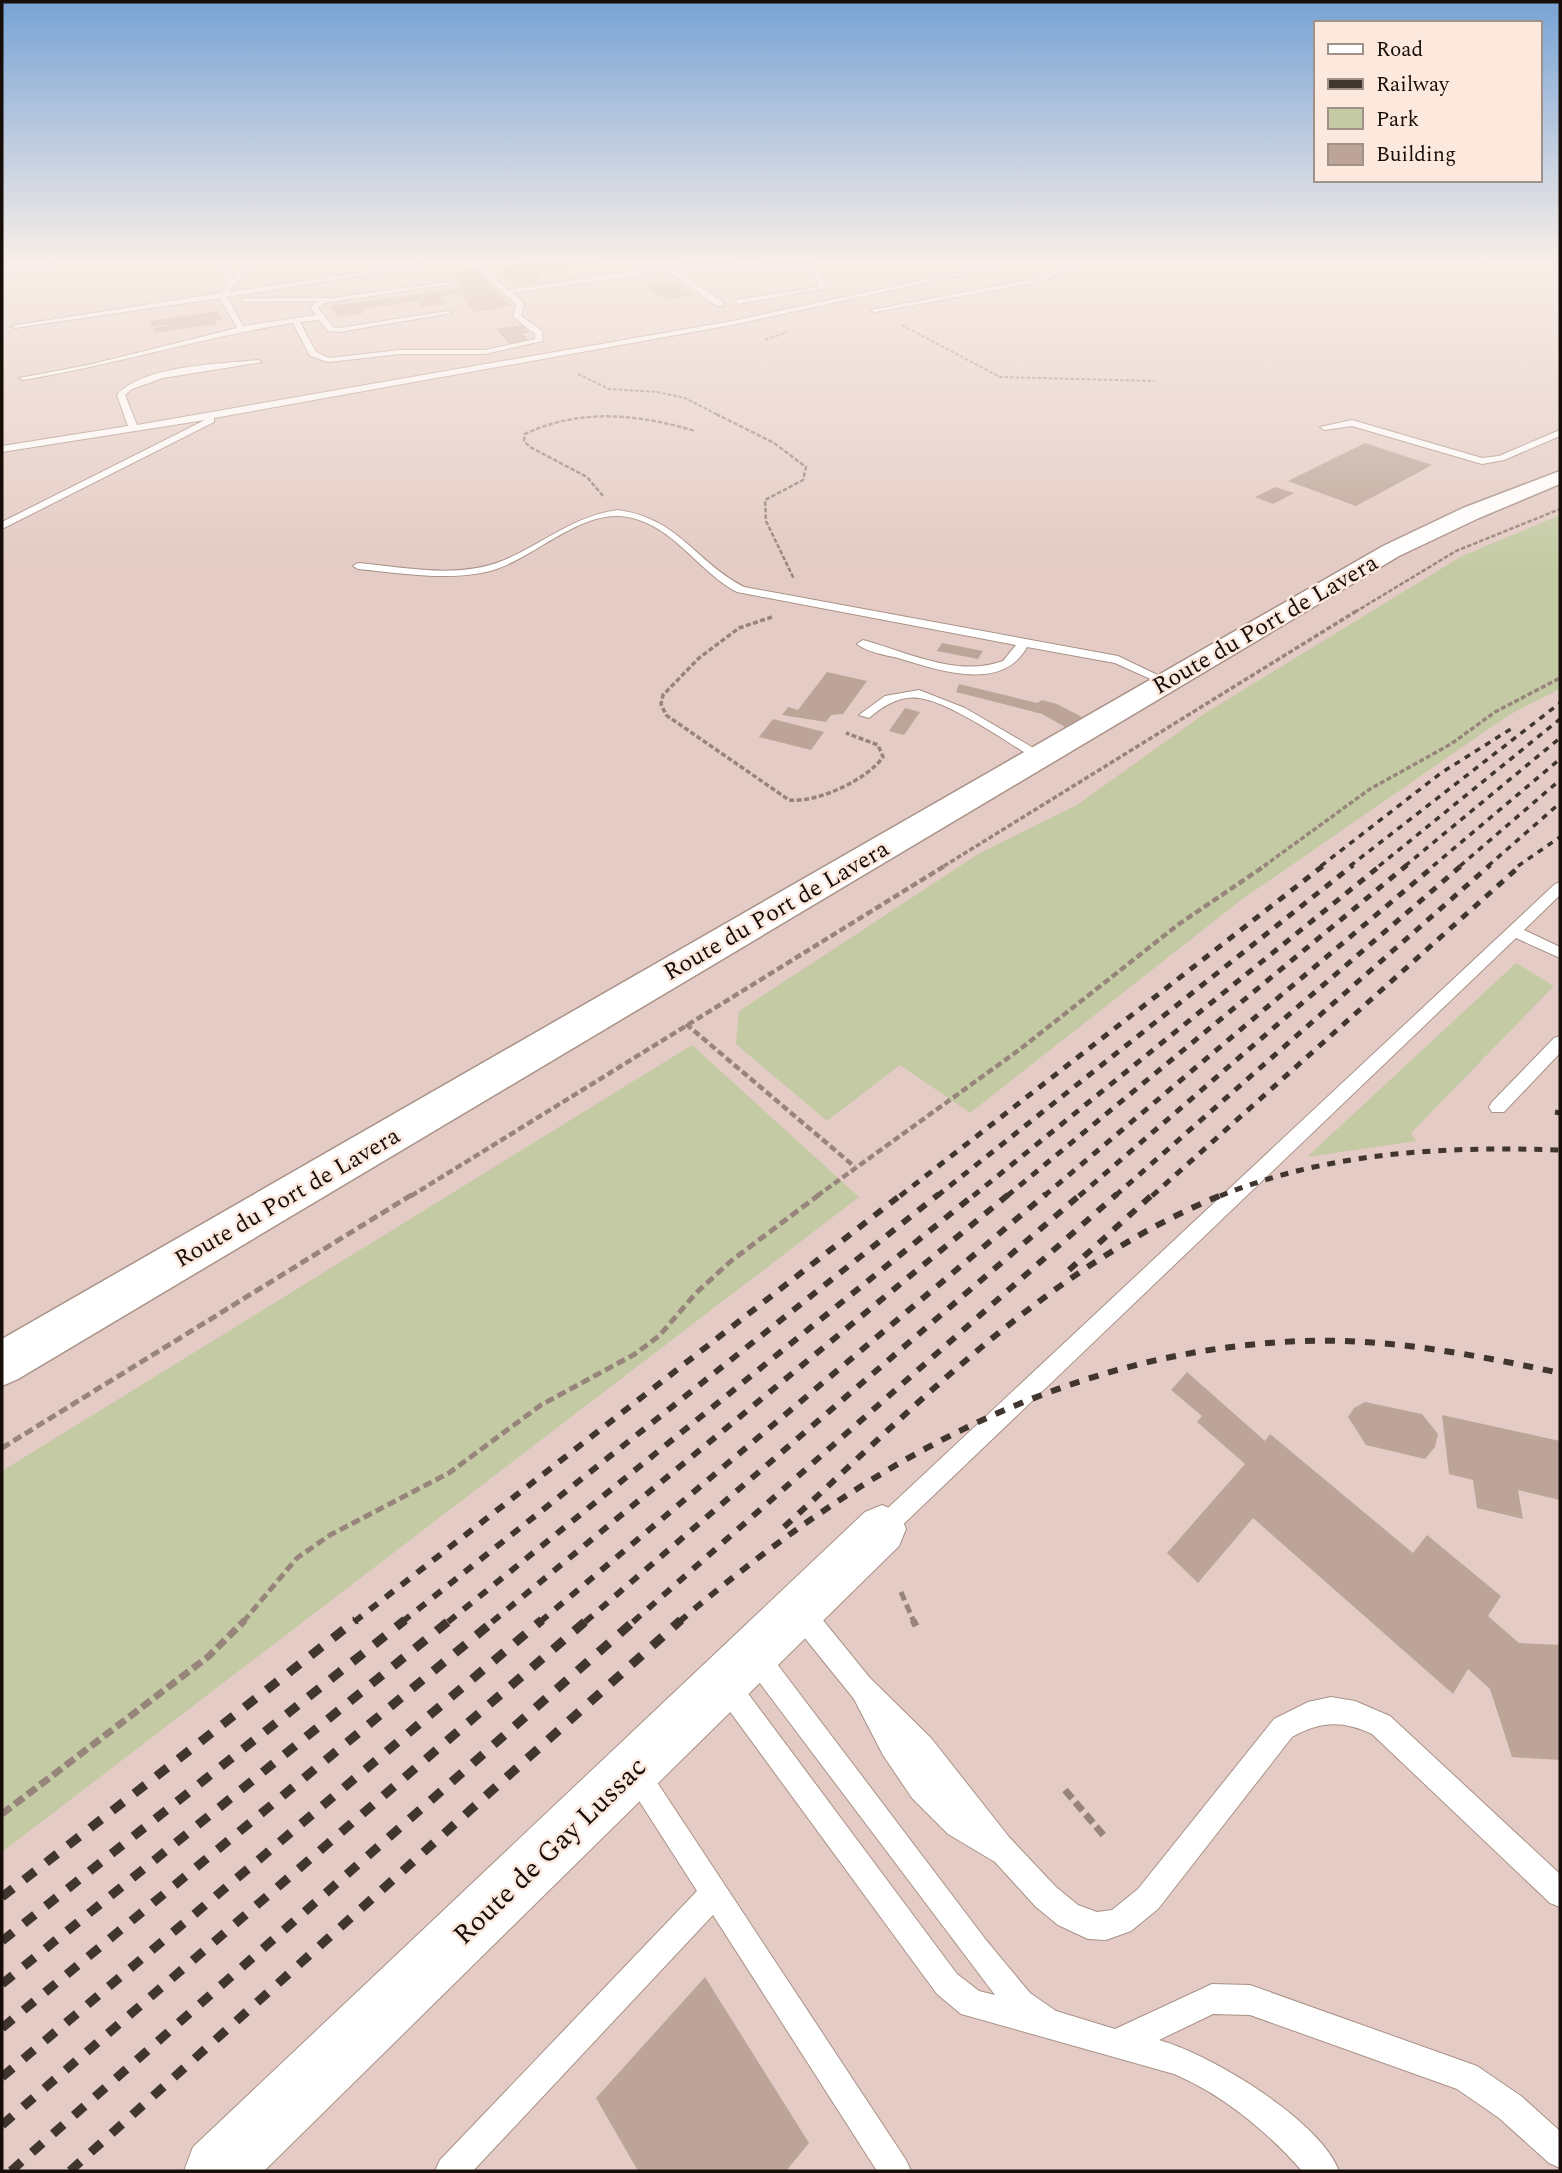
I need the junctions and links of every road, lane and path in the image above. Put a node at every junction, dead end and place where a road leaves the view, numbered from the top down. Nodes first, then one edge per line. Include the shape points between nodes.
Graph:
1 (99, 364) edge
2 (242, 364) edge
3 (501, 364) edge
4 (977, 364) edge
5 (578, 374) dead end
6 (23, 378) dead end
7 (1154, 382) dead end
8 (225, 414) junction
9 (1324, 426) dead end
10 (133, 427) junction
11 (695, 431) dead end
12 (1560, 433) edge
13 (2, 449) edge
14 (1560, 477) edge
15 (1560, 509) edge
16 (605, 514) junction
17 (2, 526) edge
18 (358, 566) dead end
19 (797, 601) junction
20 (783, 616) dead end
21 (1023, 642) junction
22 (863, 644) dead end
23 (1560, 678) edge
24 (1166, 682) junction
25 (864, 715) dead end
26 (846, 733) dead end
27 (1040, 756) junction
28 (1560, 887) edge
29 (1514, 931) junction
30 (1560, 953) edge
31 (686, 1024) junction
32 (1560, 1042) edge
33 (1498, 1107) dead end
34 (855, 1167) junction
35 (2, 1364) edge
36 (2, 1448) edge
37 (882, 1530) joint
38 (901, 1592) dead end
39 (799, 1610) junction
40 (916, 1626) dead end
41 (739, 1668) junction
42 (633, 1769) junction
43 (1065, 1790) dead end
44 (2, 1814) edge
45 (1105, 1837) dead end
46 (715, 1893) junction
47 (1560, 1893) edge
48 (1048, 2024) junction
49 (1116, 2044) junction
50 (1560, 2151) edge
51 (217, 2171) edge
52 (451, 2171) edge
53 (895, 2171) edge
54 (1323, 2171) edge

1 - 6 lane
2 - 10 lane via 130,385 121,395
3 - 8 lane
4 - 7 path via 1000,377
5 - 19 path via 609,389 685,398 774,443 806,467 803,480 765,500 766,521 792,575
8 - 10 lane
8 - 17 lane
9 - 12 lane via 1352,423 1482,461 1501,458
10 - 13 lane
11 - 16 path via 652,419 605,417 550,423 525,434 530,447 597,486
14 - 24 street, Route du Port de Lavera via 1391,551
15 - 31 path via 1456,551 1424,569
16 - 18 lane via 581,522 508,563 486,569 441,572
16 - 19 lane via 636,515 671,532 729,585
19 - 21 lane
20 - 26 path via 743,625 714,643 663,695 666,715 797,802 819,798 883,757 878,745
21 - 22 lane via 1010,663 986,671 957,669
21 - 24 lane via 1118,660
23 - 34 path via 1370,789 1180,924 1019,1049
24 - 27 street, Route du Port de Lavera
25 - 27 lane via 888,699 928,696
27 - 35 street, Route du Port de Lavera
28 - 29 lane
29 - 30 lane
29 - 37 lane
31 - 34 path
31 - 36 path
32 - 33 lane
34 - 44 path via 731,1261 659,1336 635,1354 541,1405 449,1473 330,1535 297,1558 209,1656
37 - 39 street, Route de Gay Lussac
38 - 40 path
39 - 41 street, Route de Gay Lussac
39 - 47 lane via 860,1686 930,1756 1003,1852 1068,1917 1090,1926 1110,1926 1129,1917 1283,1728 1305,1714 1333,1709 1358,1713 1381,1725
41 - 42 street, Route de Gay Lussac
41 - 48 lane via 1020,2003
41 - 48 lane via 947,1984 971,2004
42 - 46 lane
42 - 51 street, Route de Gay Lussac
43 - 45 path
46 - 52 lane
46 - 53 lane
48 - 49 lane
49 - 50 lane via 1212,2000 1250,2000 1466,2077 1510,2107
49 - 54 lane via 1176,2059 1240,2094 1304,2148

